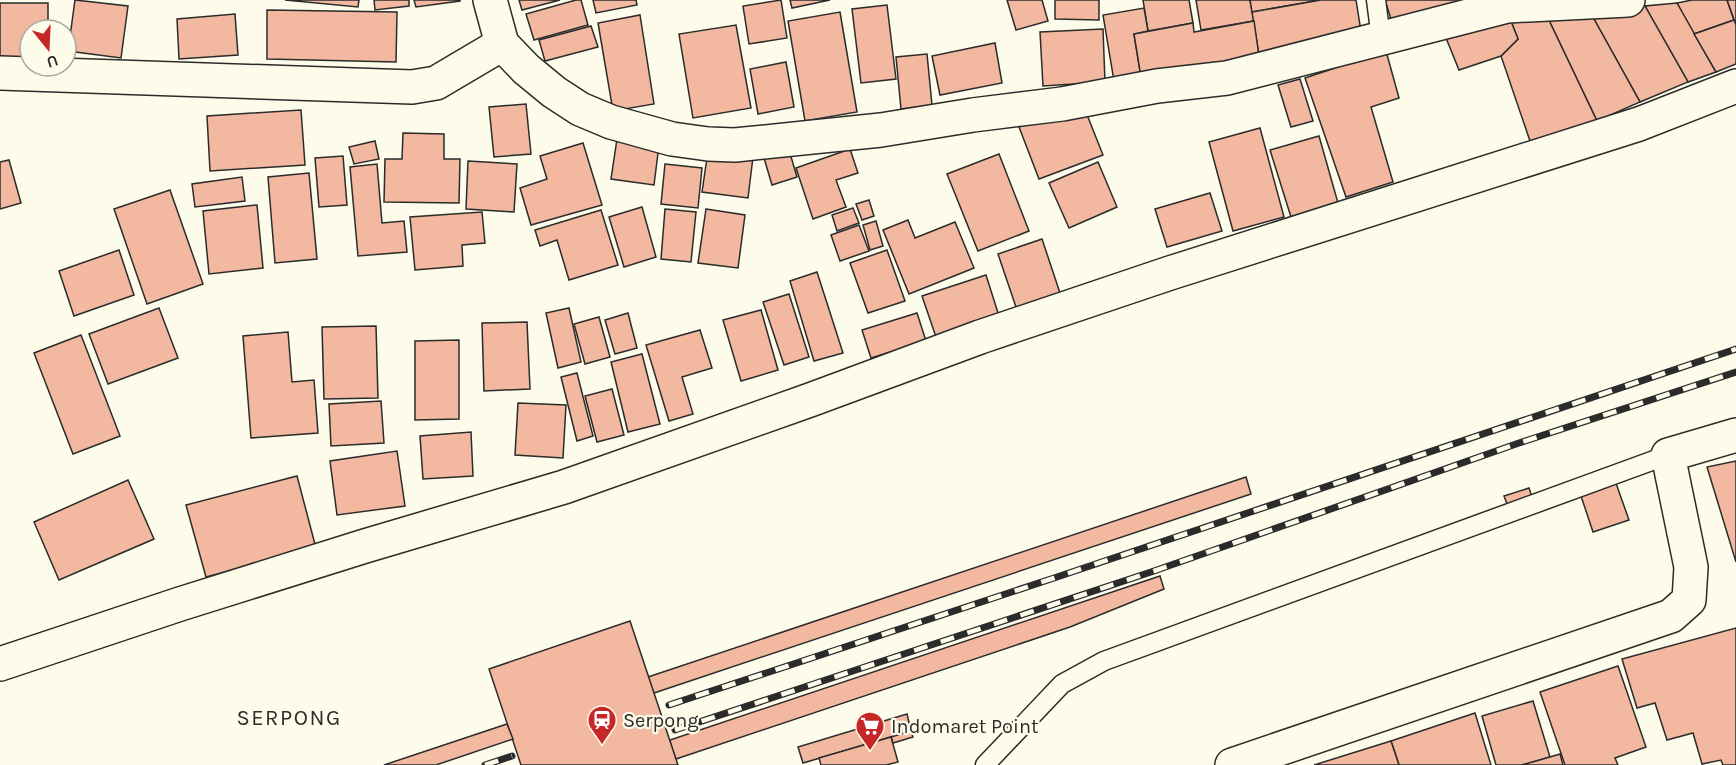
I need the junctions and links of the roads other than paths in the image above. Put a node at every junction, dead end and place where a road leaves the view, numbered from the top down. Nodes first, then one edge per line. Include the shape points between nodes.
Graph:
1 (490, 0) edge
2 (1376, 0) edge
3 (1628, 0) edge
4 (1381, 38) junction
5 (502, 44) junction
6 (0, 73) edge
7 (1736, 86) edge
8 (1736, 435) edge
9 (1668, 455) junction
10 (0, 664) edge
11 (985, 765) edge
12 (1232, 765) edge

1 - 5 street
2 - 4 lane
3 - 4 street via 1507,6
4 - 5 street via 1227,78 881,130 735,145 672,139 580,109 526,69
5 - 6 street via 436,83 412,87
7 - 10 street via 1639,124 980,337 564,487 365,546
8 - 9 street
9 - 11 lane via 1104,661 1062,684
9 - 12 street via 1691,567 1689,600 1671,616

